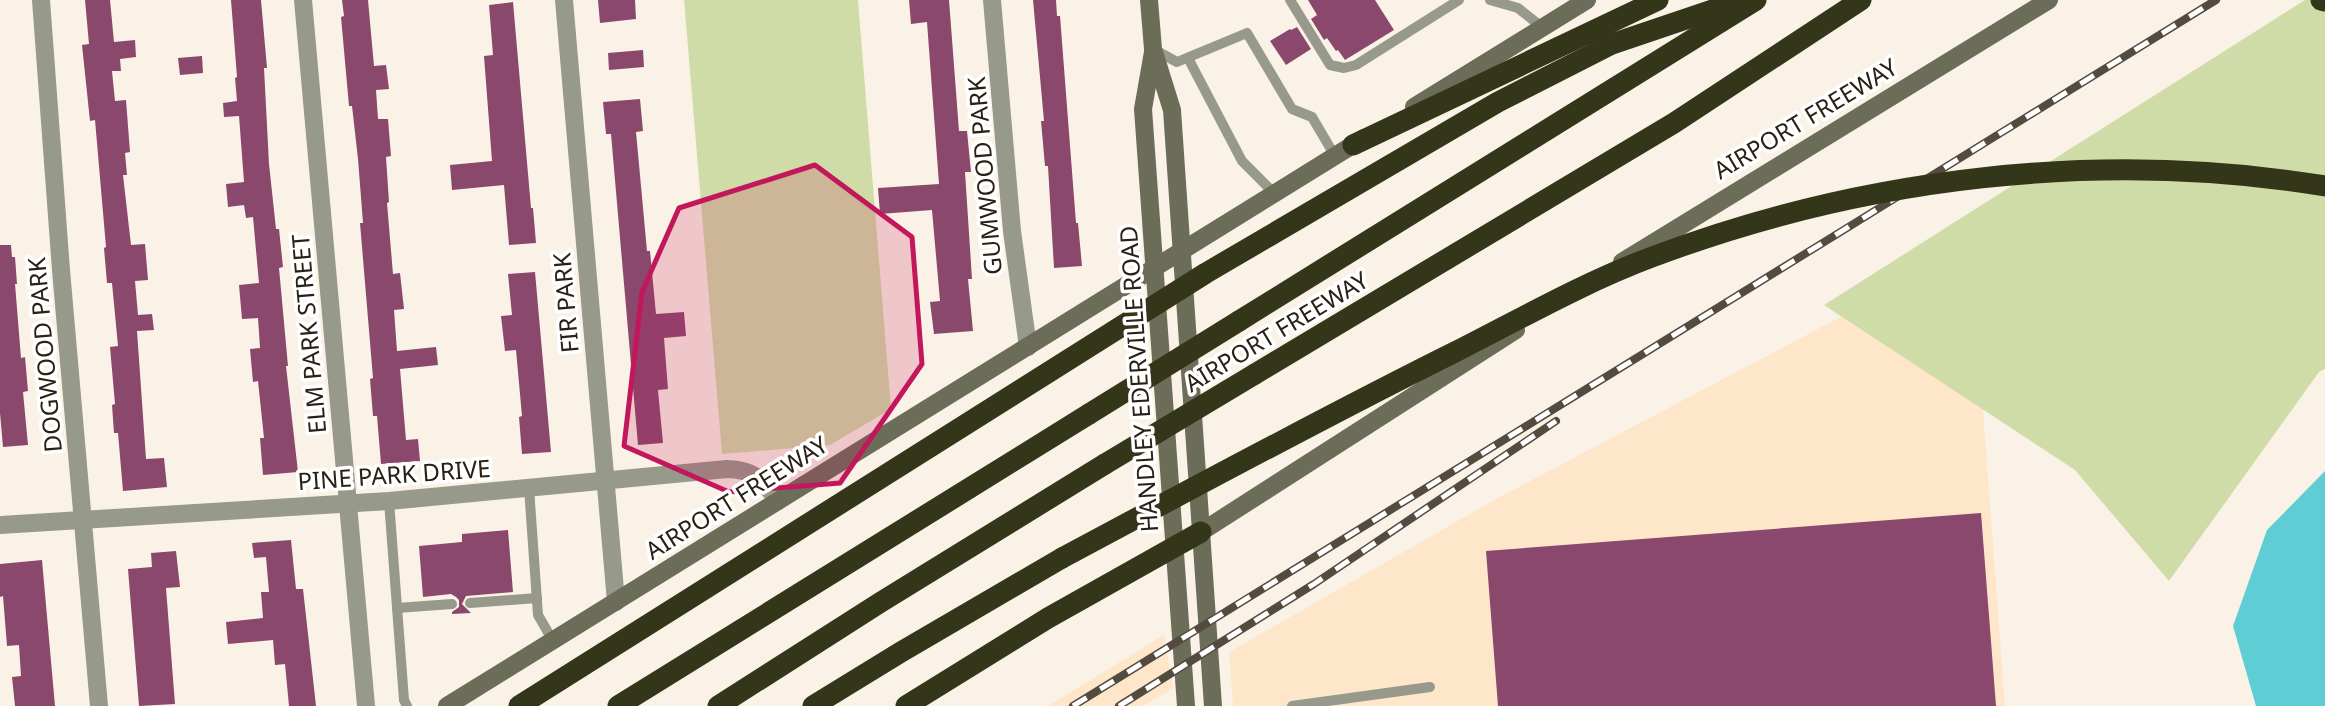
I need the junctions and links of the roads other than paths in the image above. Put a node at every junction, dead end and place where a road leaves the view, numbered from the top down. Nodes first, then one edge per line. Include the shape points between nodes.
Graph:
1 (41, 0) edge
2 (303, 0) edge
3 (564, 0) edge
4 (992, 0) edge
5 (1149, 0) edge
6 (1290, 0) edge
7 (1459, 0) edge
8 (1490, 0) edge
9 (1587, 0) edge
10 (1658, 0) edge
11 (1742, 0) edge
12 (1756, 0) edge
13 (1861, 0) edge
14 (2049, 0) edge
15 (1543, 28) junction
16 (1153, 49) junction
17 (1188, 58) junction
18 (1353, 145) junction
19 (1335, 156) junction
20 (2325, 186) edge
21 (1275, 194) junction
22 (1181, 252) junction
23 (1155, 268) junction
24 (1028, 347) junction
25 (604, 480) junction
26 (529, 488) junction
27 (389, 501) junction
28 (778, 501) junction
29 (348, 504) junction
30 (83, 520) junction
31 (0, 525) edge
32 (1201, 532) junction
33 (1175, 547) junction
34 (537, 598) junction
35 (616, 602) junction
36 (470, 603) dead end
37 (452, 604) dead end
38 (397, 608) junction
39 (553, 641) junction
40 (1430, 687) dead end
41 (99, 706) edge
42 (366, 706) edge
43 (407, 706) edge
44 (447, 706) edge
45 (519, 706) edge
46 (618, 706) edge
47 (718, 706) edge
48 (813, 706) edge
49 (906, 706) edge
50 (1186, 706) edge
51 (1213, 706) edge
52 (1292, 706) edge

1 - 30 street, DOGWOOD PARK
2 - 29 street, ELM PARK STREET
3 - 25 street, FIR PARK
4 - 24 street, GUMWOOD PARK via 1012,232
5 - 16 main road, HANDLEY EDERVILLE ROAD
6 - 7 lane via 1330,65 1344,68 1356,65
8 - 15 lane via 1518,8
9 - 15 main road, AIRPORT FREEWAY
10 - 18 highway
11 - 45 highway, bridge via 1612,44 1498,102 1206,273
12 - 46 highway, AIRPORT FREEWAY, bridge
13 - 47 highway, AIRPORT FREEWAY, bridge via 1674,123 1105,464
14 - 32 main road, AIRPORT FREEWAY via 1664,235
15 - 18 main road, AIRPORT FREEWAY
16 - 17 lane via 1177,62
16 - 22 main road, HANDLEY EDERVILLE ROAD via 1172,110
16 - 23 main road, HANDLEY EDERVILLE ROAD via 1143,109
17 - 19 lane via 1247,33 1292,109 1312,117
17 - 21 lane via 1242,160
18 - 19 main road, AIRPORT FREEWAY
19 - 21 main road, AIRPORT FREEWAY
20 - 48 highway, bridge via 2200,173 2038,173 1919,186 1828,204 1651,257 1598,279 1318,420 1062,558
21 - 22 main road, AIRPORT FREEWAY
22 - 23 main road, AIRPORT FREEWAY
22 - 32 main road, HANDLEY EDERVILLE ROAD
23 - 24 main road, AIRPORT FREEWAY
23 - 33 main road, HANDLEY EDERVILLE ROAD
24 - 28 main road, AIRPORT FREEWAY
25 - 26 street, PINE PARK DRIVE
25 - 28 street, PINE PARK DRIVE via 741,470 760,478
25 - 35 street, FIR PARK
26 - 27 street, PINE PARK DRIVE
26 - 34 lane
27 - 29 street, PINE PARK DRIVE
27 - 38 lane
28 - 35 main road, AIRPORT FREEWAY
29 - 30 street, PINE PARK DRIVE
29 - 42 street, ELM PARK STREET
30 - 31 street, PINE PARK DRIVE
30 - 41 street, DOGWOOD PARK
32 - 33 highway
32 - 51 main road, HANDLEY EDERVILLE ROAD
33 - 49 highway via 1048,618
33 - 50 main road, HANDLEY EDERVILLE ROAD
34 - 36 lane
34 - 39 lane via 538,615
35 - 39 main road, AIRPORT FREEWAY
37 - 38 lane
38 - 43 lane
39 - 44 main road, AIRPORT FREEWAY
40 - 52 lane

